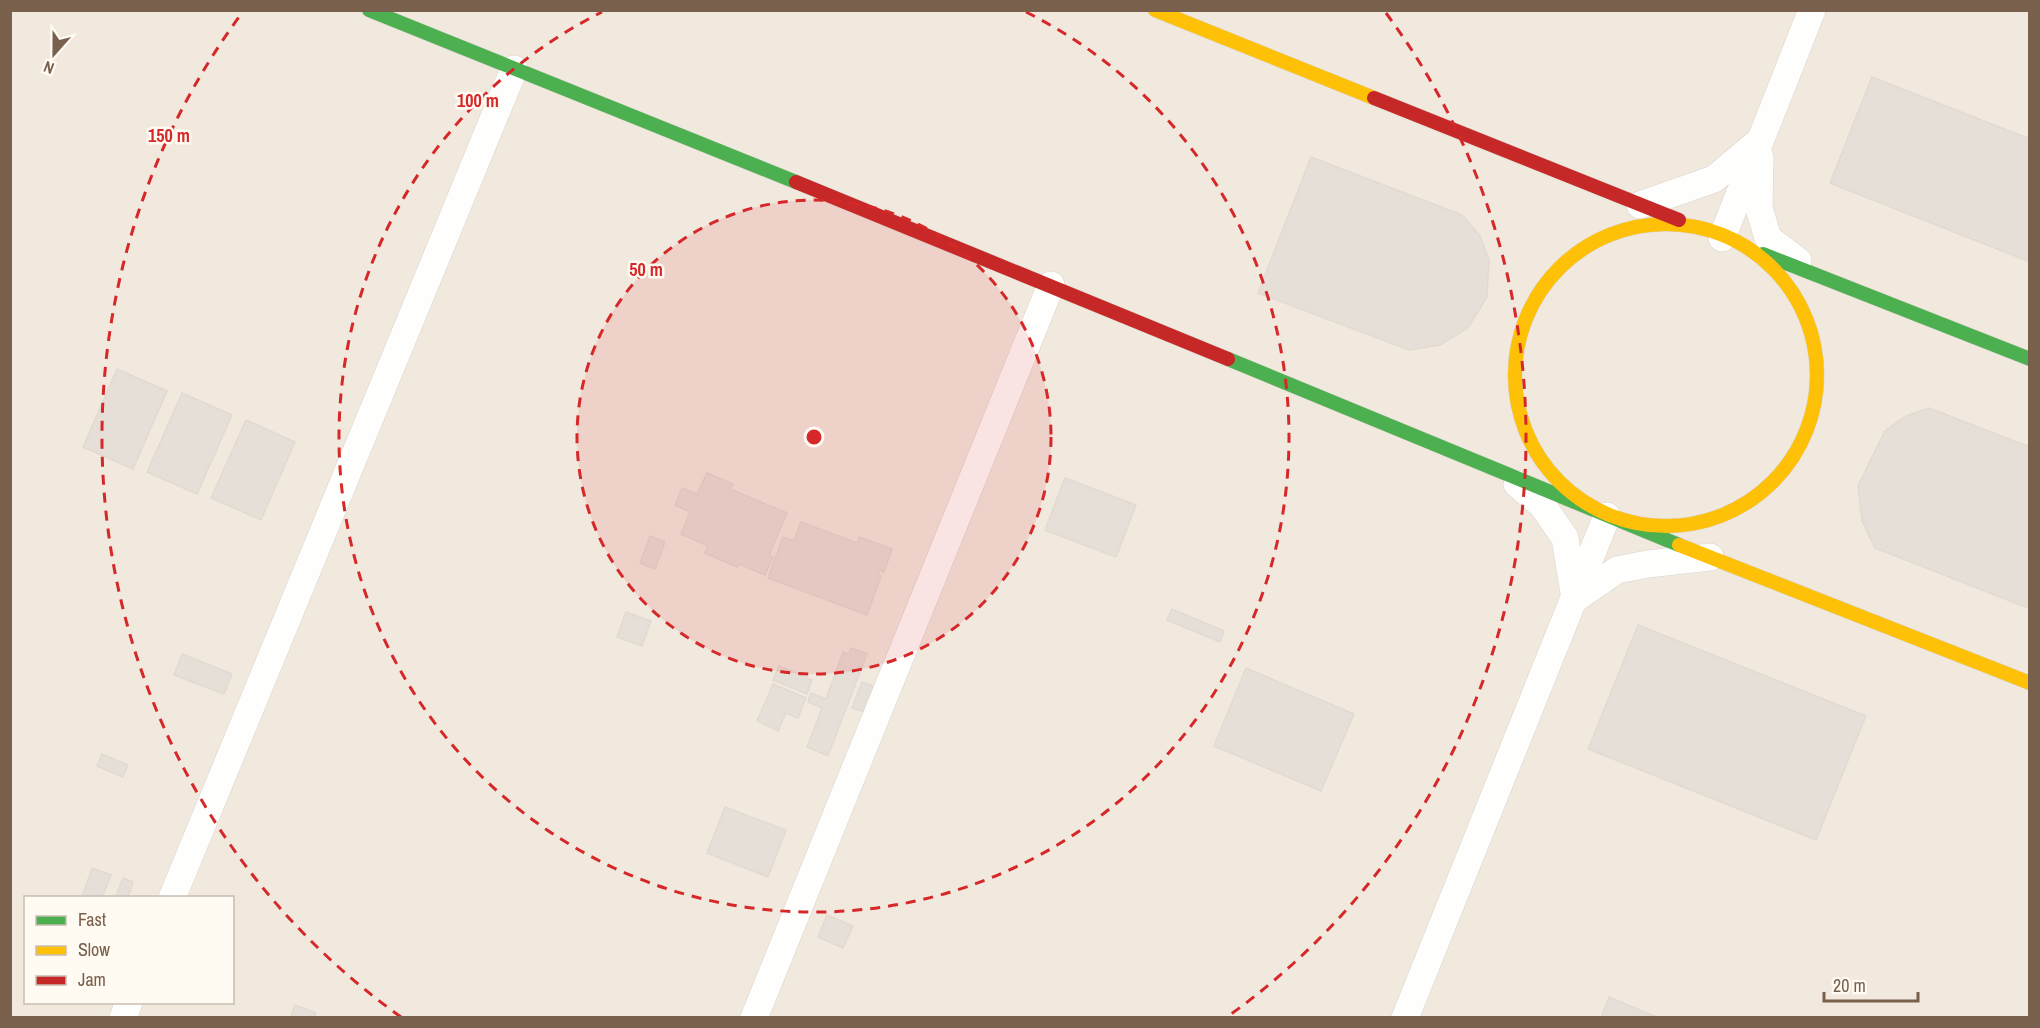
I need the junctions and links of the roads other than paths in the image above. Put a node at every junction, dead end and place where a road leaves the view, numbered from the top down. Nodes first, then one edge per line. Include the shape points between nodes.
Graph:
1 (369, 10) edge
2 (1155, 10) edge
3 (1812, 10) edge
4 (1185, 16) edge
5 (514, 69) junction
6 (1760, 141) junction
7 (1640, 205) junction
8 (1722, 238) junction
9 (1818, 276) junction
10 (1051, 285) junction
11 (2030, 359) edge
12 (1507, 475) junction
13 (1607, 516) junction
14 (1710, 557) junction
15 (1575, 599) junction
16 (2030, 683) edge
17 (172, 896) edge
18 (754, 1017) edge
19 (1405, 1017) edge

1 - 5 street
2 - 4 street
3 - 6 street
4 - 7 street
5 - 10 street
5 - 17 street
6 - 7 street via 1714,179
6 - 8 street
6 - 9 street via 1759,208 1768,238
7 - 8 street
8 - 9 street
8 - 13 street via 1674,224 1624,228 1579,249 1543,285 1520,329 1514,378 1523,428 1548,471
8 - 13 street via 1766,261 1798,299 1815,346 1817,396 1802,443 1772,484 1731,512 1683,526
9 - 11 street
10 - 12 street
10 - 18 street
12 - 13 street
12 - 15 street via 1543,506 1565,538
13 - 14 street
13 - 15 street
14 - 15 street via 1617,570
14 - 16 street
15 - 19 street

